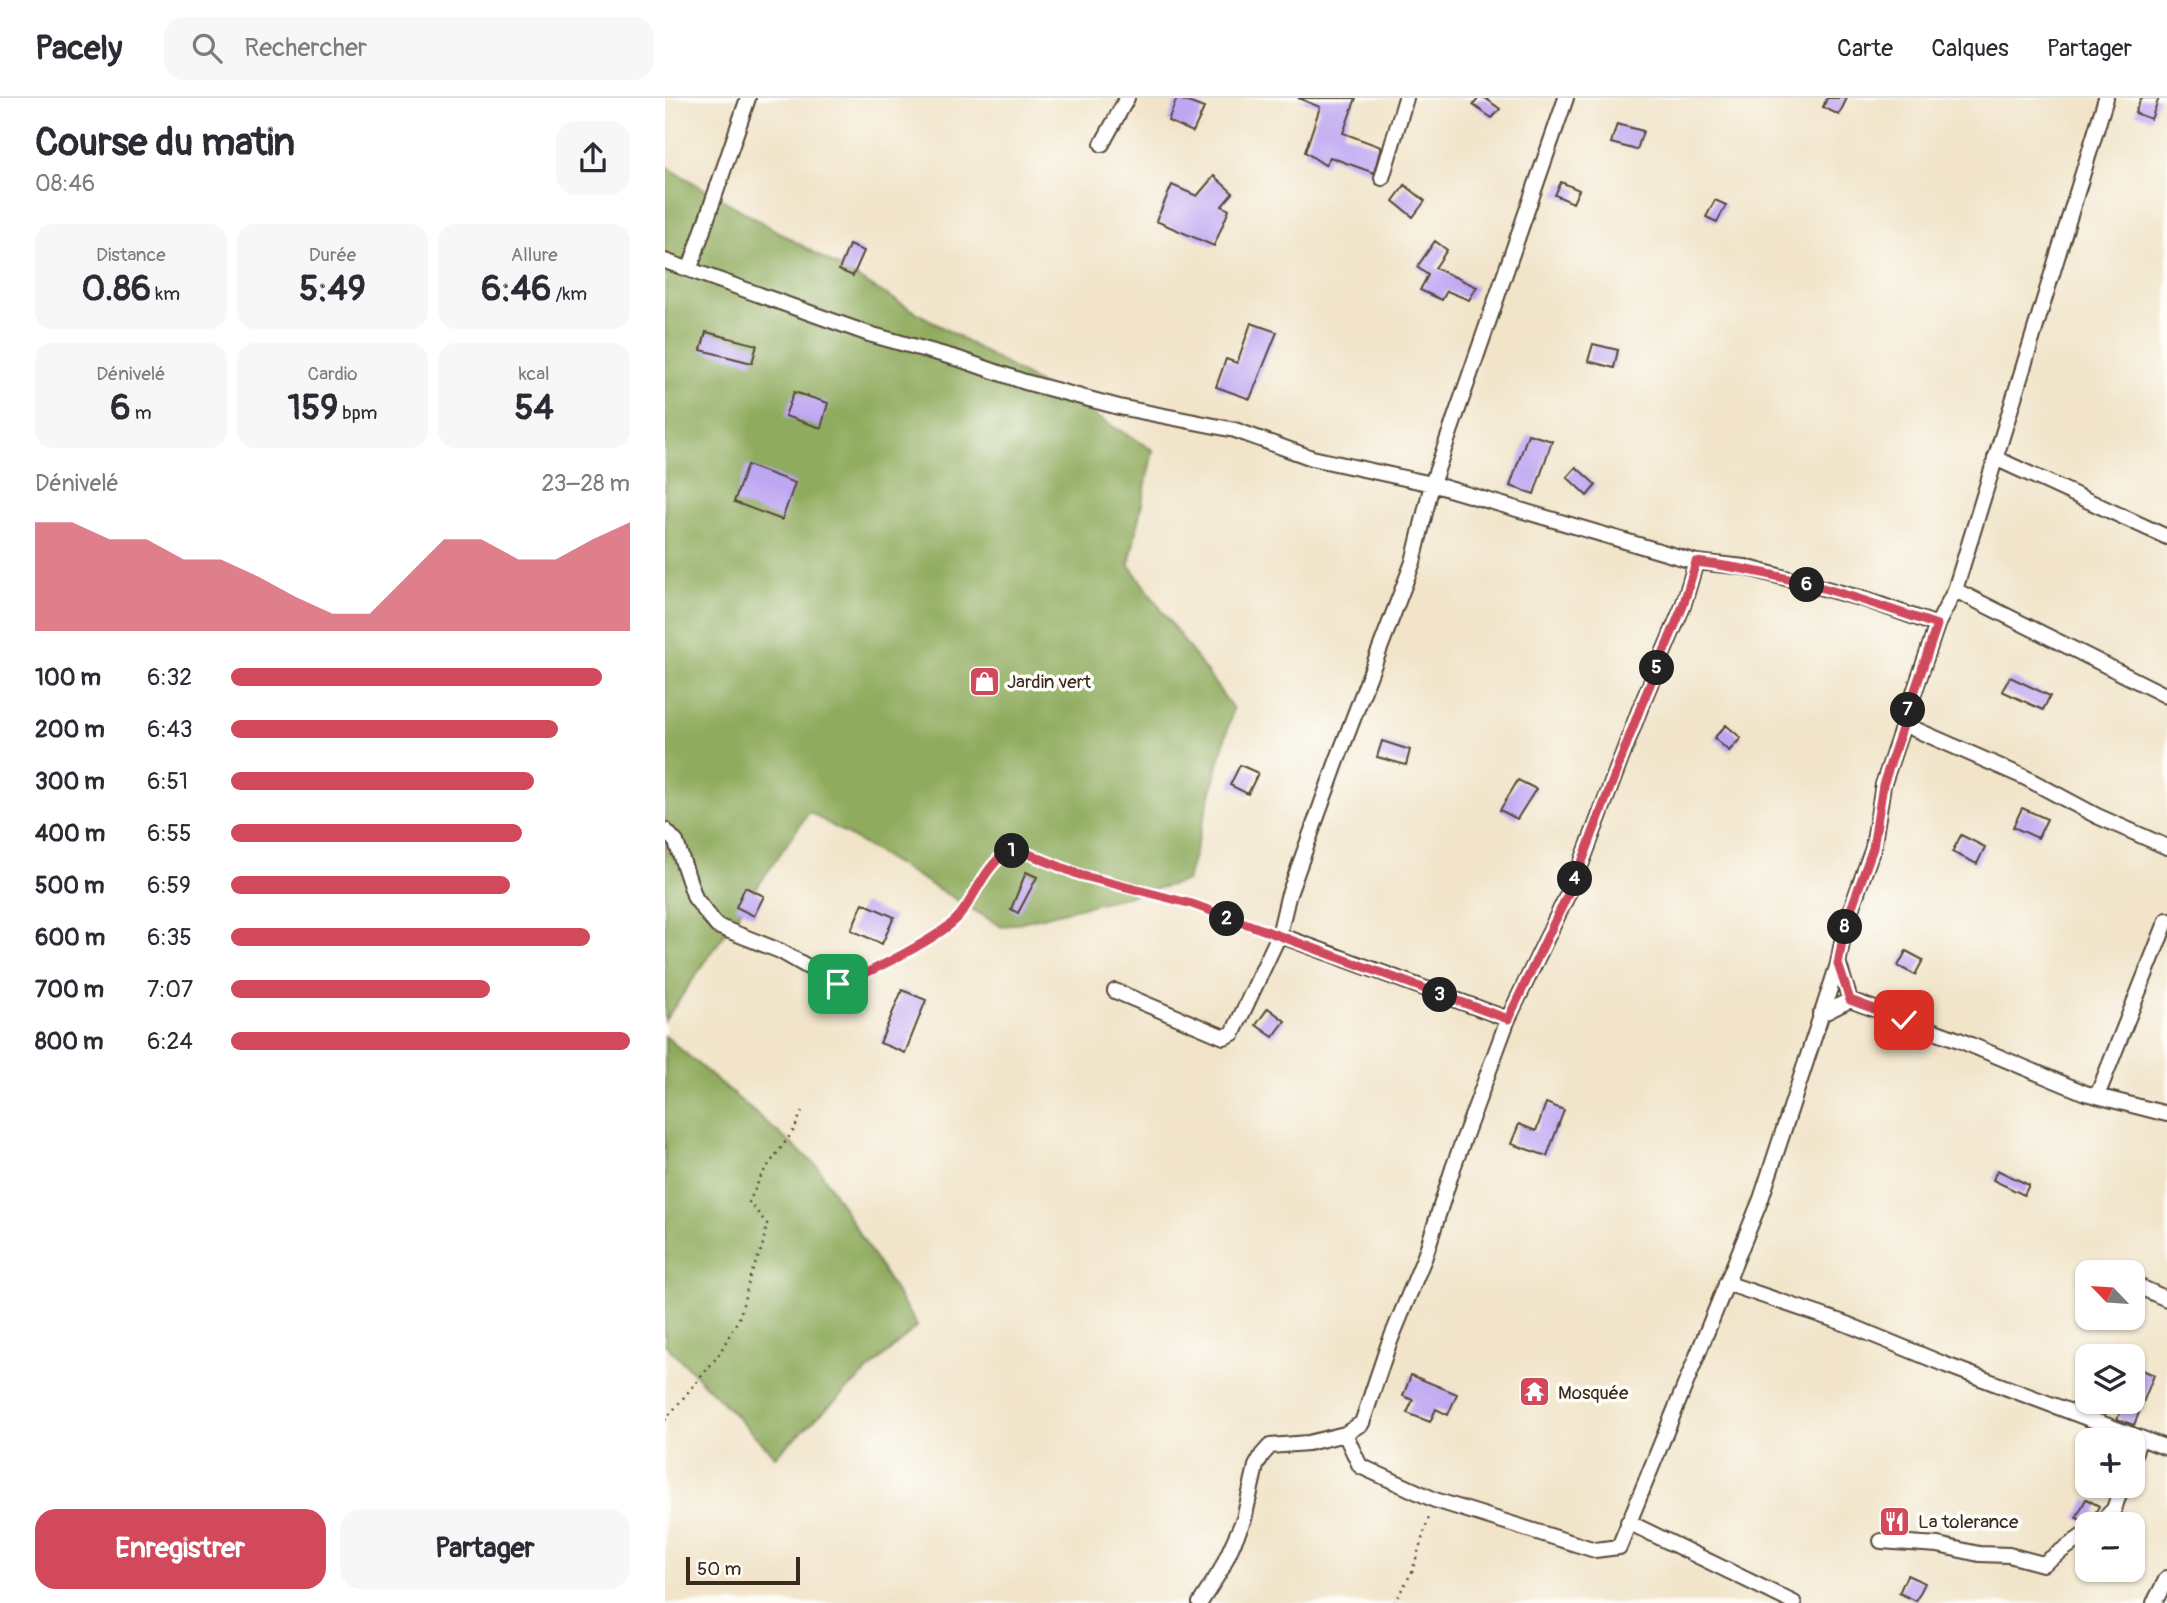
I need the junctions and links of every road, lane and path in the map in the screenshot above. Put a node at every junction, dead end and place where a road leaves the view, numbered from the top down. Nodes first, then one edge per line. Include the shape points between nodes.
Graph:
1 (748, 98) edge
2 (1126, 98) edge
3 (1406, 98) edge
4 (1566, 98) edge
5 (2106, 98) edge
6 (1102, 144) dead end
7 (1382, 177) dead end
8 (665, 261) edge
9 (690, 268) junction
10 (1995, 458) junction
11 (1432, 484) junction
12 (2167, 537) edge
13 (1696, 562) junction
14 (1955, 590) junction
15 (1937, 625) junction
16 (2167, 696) edge
17 (1903, 724) junction
18 (665, 830) edge
19 (2167, 848) edge
20 (2167, 920) edge
21 (1279, 935) junction
22 (1838, 964) junction
23 (858, 978) joint
24 (1115, 991) dead end
25 (1850, 1000) junction
26 (1820, 1015) junction
27 (1508, 1019) junction
28 (2097, 1096) junction
29 (802, 1111) dead end
30 (2167, 1114) edge
31 (1725, 1283) junction
32 (2145, 1289) edge
33 (2167, 1299) edge
34 (665, 1420) edge
35 (2113, 1428) edge
36 (1345, 1434) junction
37 (2145, 1440) edge
38 (2167, 1448) edge
39 (1435, 1500) junction
40 (1628, 1522) junction
41 (1881, 1541) dead end
42 (2075, 1541) edge
43 (2167, 1578) edge
44 (1201, 1603) edge
45 (1394, 1603) edge
46 (1794, 1603) edge
47 (2154, 1603) edge

1 - 9 street
2 - 6 street
3 - 7 street
4 - 11 street
5 - 10 street
8 - 9 street
9 - 11 street via 869,334 1025,383 1119,408 1183,417 1313,458
10 - 12 street
10 - 14 street
11 - 13 street
11 - 21 street via 1413,562 1288,897
13 - 15 street via 1745,567 1867,600
13 - 27 street via 1577,875
14 - 15 street
14 - 16 street
15 - 17 street
17 - 19 street
17 - 22 street
18 - 23 street via 676,842 695,898 717,926 780,951 838,984
20 - 28 street
21 - 23 path via 1192,904 1008,851 994,861 959,917
21 - 24 street via 1230,1037
21 - 27 street
22 - 25 street
22 - 26 street
25 - 26 street
25 - 28 street
26 - 31 street via 1761,1199
27 - 36 street via 1362,1423
28 - 30 street
29 - 34 path via 795,1130 762,1174 749,1202 767,1224 740,1316 717,1356
31 - 35 street via 1843,1323
31 - 40 street
32 - 33 street
36 - 39 street via 1360,1466
36 - 44 street via 1271,1446 1262,1455 1244,1519
37 - 38 street
39 - 40 street via 1595,1550 1619,1547
39 - 45 path via 1412,1572
40 - 46 street
41 - 42 street via 2009,1555 2043,1564
43 - 47 street

